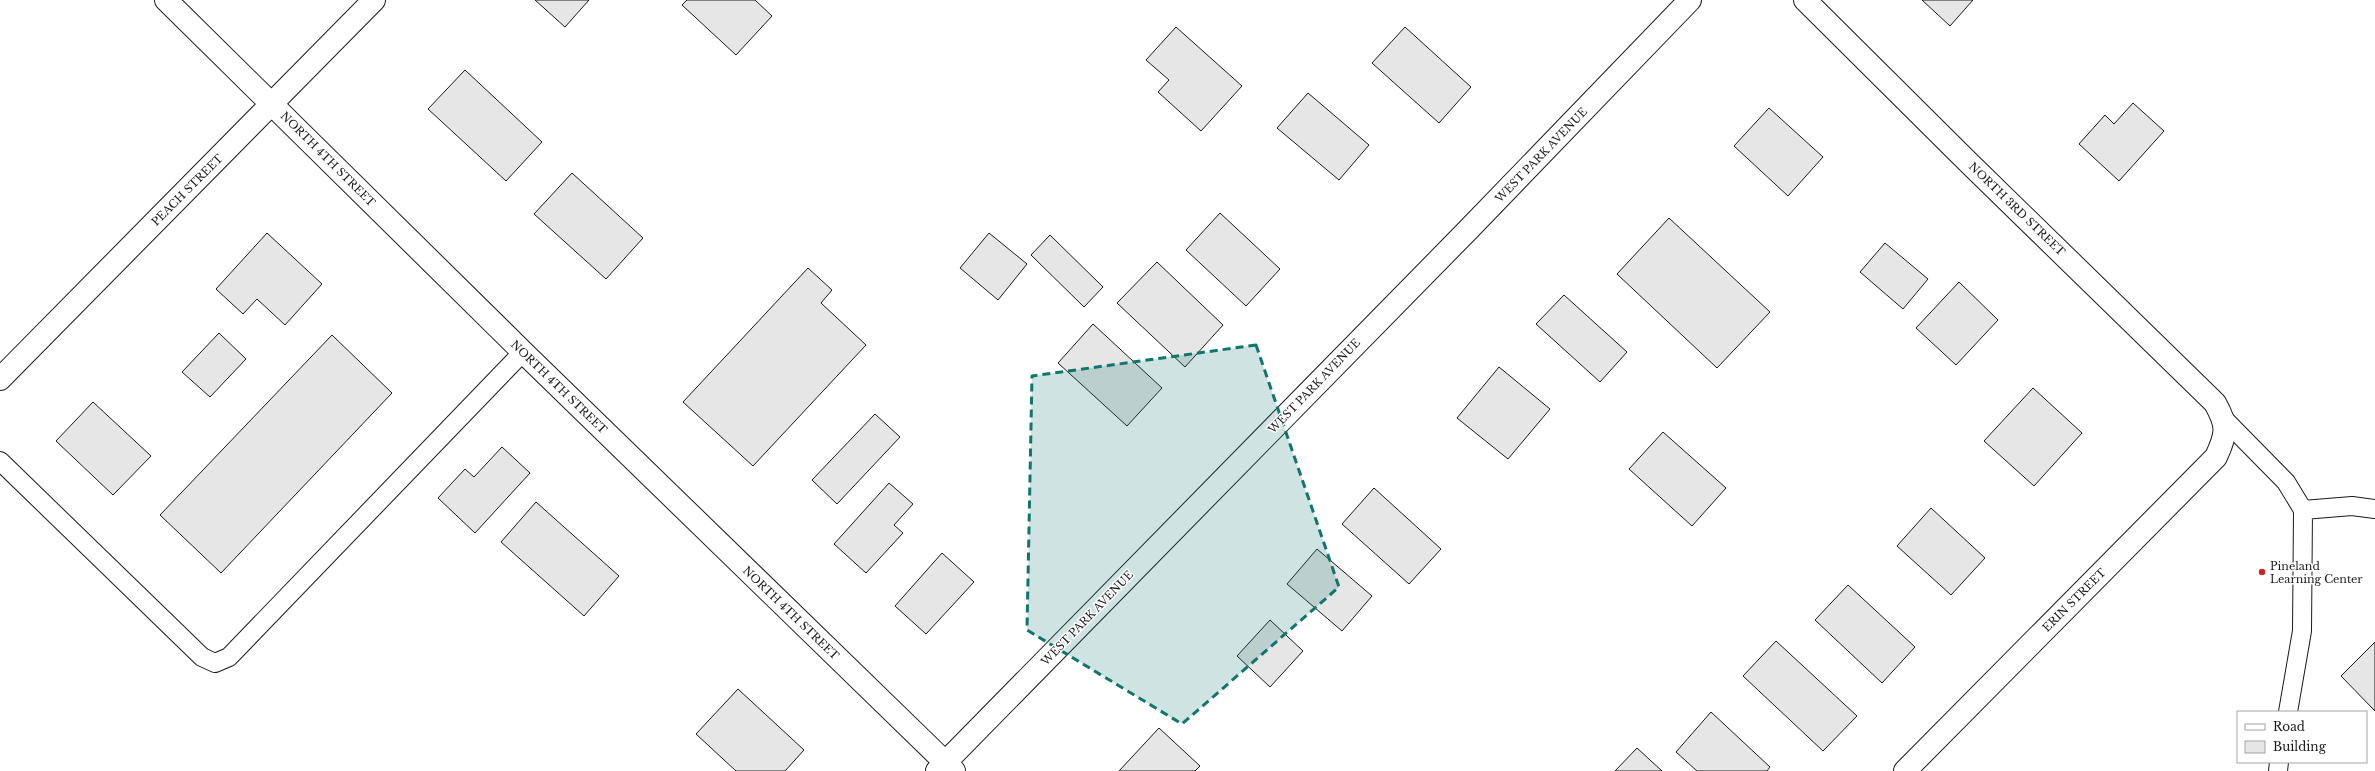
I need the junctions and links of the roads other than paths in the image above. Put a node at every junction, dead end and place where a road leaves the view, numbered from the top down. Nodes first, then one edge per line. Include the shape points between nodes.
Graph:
1 (166, 0) edge
2 (374, 0) edge
3 (1690, 0) edge
4 (1806, 0) edge
5 (273, 104) junction
6 (523, 352) junction
7 (0, 379) edge
8 (2225, 420) junction
9 (0, 461) edge
10 (2375, 509) edge
11 (2303, 510) junction
12 (2288, 711) edge
13 (945, 768) edge
14 (1905, 771) edge

1 - 5 street, NORTH 4TH STREET
2 - 5 street, PEACH STREET
3 - 13 street, WEST PARK AVENUE
4 - 8 street, NORTH 3RD STREET via 2215,403
5 - 6 street, NORTH 4TH STREET
5 - 7 street, PEACH STREET
6 - 9 lane via 229,656 215,663 202,657
6 - 13 street, NORTH 4TH STREET
8 - 11 lane via 2286,482
8 - 14 street, ERIN STREET via 2224,439 2216,457
10 - 11 lane via 2352,506
11 - 12 lane via 2302,631

